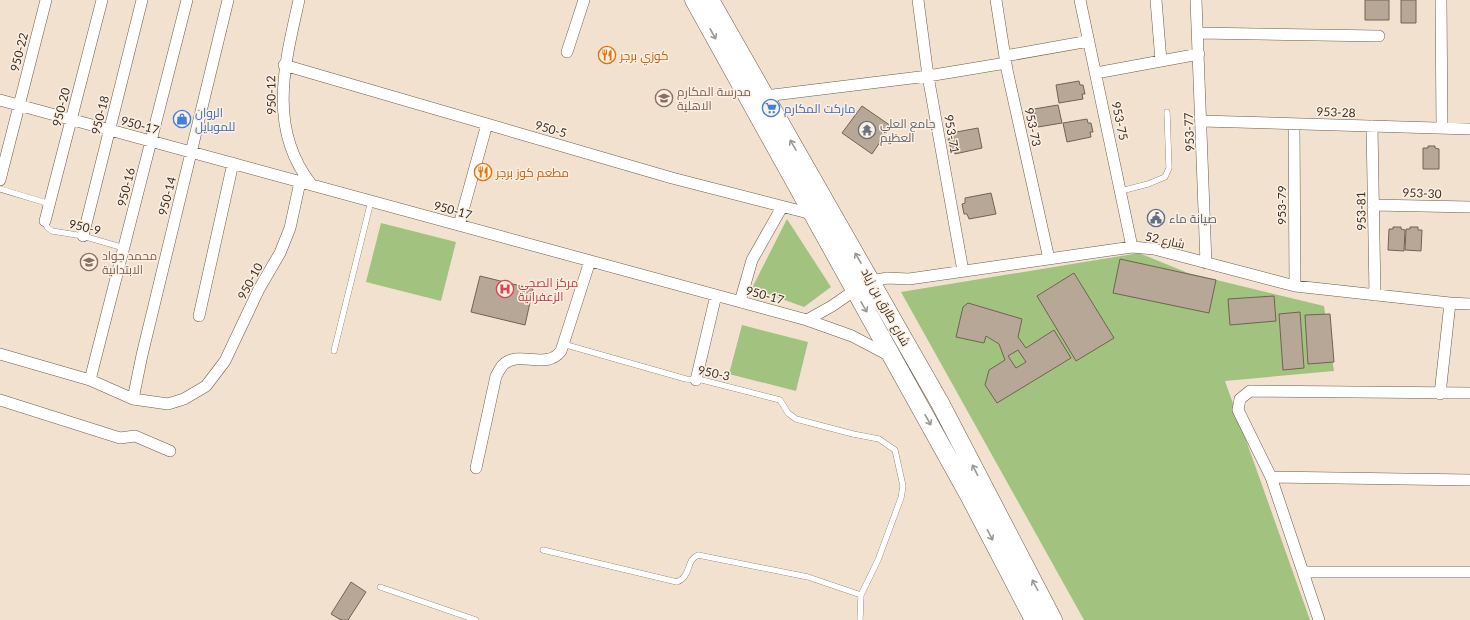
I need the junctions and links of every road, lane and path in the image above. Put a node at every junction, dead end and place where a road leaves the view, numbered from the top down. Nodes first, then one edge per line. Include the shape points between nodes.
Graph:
1 (46, 0) edge
2 (102, 0) edge
3 (142, 0) edge
4 (187, 0) edge
5 (228, 0) edge
6 (298, 0) edge
7 (584, 0) edge
8 (694, 0) edge
9 (710, 0) edge
10 (918, 0) edge
11 (996, 0) edge
12 (1080, 0) edge
13 (1156, 0) edge
14 (1196, 0) edge
15 (1441, 0) edge
16 (1198, 32) junction
17 (1378, 36) dead end
18 (1089, 41) junction
19 (567, 52) dead end
20 (1199, 54) junction
21 (1006, 60) junction
22 (1161, 61) junction
23 (284, 65) junction
24 (1096, 73) junction
25 (928, 76) junction
26 (765, 96) junction
27 (0, 100) edge
28 (19, 105) junction
29 (1167, 112) dead end
30 (72, 119) junction
31 (1202, 121) junction
32 (487, 124) junction
33 (1294, 124) junction
34 (1372, 126) junction
35 (1442, 128) junction
36 (1470, 129) edge
37 (110, 130) junction
38 (151, 141) junction
39 (191, 152) junction
40 (233, 163) junction
41 (0, 180) edge
42 (300, 182) junction
43 (311, 184) junction
44 (0, 189) edge
45 (1121, 191) junction
46 (371, 201) junction
47 (50, 204) junction
48 (1374, 205) junction
49 (1470, 207) edge
50 (782, 208) junction
51 (812, 214) junction
52 (45, 221) joint
53 (459, 225) junction
54 (83, 236) junction
55 (1132, 247) junction
56 (124, 248) junction
57 (1049, 259) junction
58 (590, 261) junction
59 (1206, 263) junction
60 (963, 271) junction
61 (872, 281) junction
62 (1295, 286) junction
63 (855, 290) junction
64 (716, 295) junction
65 (1375, 295) junction
66 (740, 302) junction
67 (1450, 303) junction
68 (1470, 304) edge
69 (199, 316) dead end
70 (807, 320) junction
71 (563, 344) junction
72 (334, 351) dead end
73 (0, 354) edge
74 (894, 358) junction
75 (90, 380) junction
76 (696, 380) junction
77 (1470, 393) edge
78 (1440, 394) junction
79 (133, 399) junction
80 (0, 400) edge
81 (170, 451) dead end
82 (476, 468) dead end
83 (1271, 477) junction
84 (1470, 480) edge
85 (543, 550) dead end
86 (1303, 572) junction
87 (1470, 572) edge
88 (380, 588) dead end
89 (861, 595) junction
90 (476, 620) edge
91 (860, 620) edge
92 (1034, 620) edge
93 (1053, 620) edge
94 (1319, 620) edge

1 - 28 street, 950-22
2 - 30 street, 950-20
3 - 37 street, 950-18
4 - 38 street, 950-16
5 - 39 street, 950-14
6 - 23 street, 950-12
7 - 19 street
8 -> 51 main road, شارع طارق بن زياد
9 - 26 main road, شارع طارق بن زياد
10 - 25 street, 953-71
11 - 21 street, 953-73
12 - 18 street, 953-75
13 - 22 street
14 - 16 street, 953-77
15 - 35 street
16 - 17 street
16 - 20 street, 953-77
18 - 21 street
18 - 24 street, 953-75
20 - 22 street
20 - 31 street, 953-77
21 - 25 street
21 - 57 street, 953-73
22 - 24 street
23 - 32 street, 950-5
23 - 43 street, 950-12 via 282,97 286,129 296,160
24 - 45 street, 953-75
25 - 26 street
25 - 60 street, 953-71
61 -> 26 main road, شارع طارق بن زياد
27 - 28 street, 950-17
28 - 30 street, 950-17
28 - 41 street, 950-22
29 - 45 lane via 1169,168 1165,176 1148,184
30 - 37 street, 950-17
30 - 47 street, 950-20
31 - 33 street, 953-28
31 - 59 street, 953-77
32 - 50 street, 950-5
32 - 53 street
33 - 34 street, 953-28
33 - 62 street, 953-79
34 - 35 street, 953-28
34 - 48 street, 953-81
35 - 36 street, 953-28
37 - 38 street, 950-17
37 - 54 street, 950-18
38 - 39 street, 950-17
38 - 56 street, 950-16
39 - 40 street, 950-17
39 - 79 street, 950-14
40 - 42 street, 950-17
40 - 69 street
42 - 43 street, 950-17
42 - 79 street, 950-10 via 290,228 280,253 259,289 225,361 206,386 184,399 168,404
43 - 46 street, 950-17
44 - 47 lane
45 - 55 street, 953-75
46 - 53 street, 950-17
46 - 72 lane
47 - 52 street, 950-20
48 - 49 street, 953-30
48 - 65 street, 953-81
50 - 51 street, 950-5
50 - 66 street via 752,260
51 - 63 main road, شارع طارق بن زياد
52 - 54 lane, 950-9 via 52,231
53 - 58 street, 950-17
54 - 56 lane, 950-9
55 - 57 street, شارع 52
55 - 59 street, شارع 52 via 1154,249
56 - 75 street, 950-16
57 - 60 street, شارع 52
58 - 64 street, 950-17
58 - 71 street
59 - 62 street, شارع 52
60 - 61 street, شارع 52 via 910,279 887,278
61 - 63 street, شارع 52
93 -> 61 main road, شارع طارق بن زياد via 940,403
62 - 65 street, شارع 52
63 - 70 street, شارع 52
63 -> 74 main road, شارع طارق بن زياد
64 - 66 street, 950-17
64 - 76 street
65 - 67 street, شارع 52
66 - 70 street, 950-17
67 - 68 street, شارع 52
67 - 78 street
70 - 74 street, 950-17 via 852,336
71 - 76 lane, 950-3
71 - 82 street via 556,357 550,360 516,359 504,364 496,376
73 - 75 street
74 -> 92 main road, شارع طارق بن زياد
75 - 79 street
76 - 89 lane, 950-3 via 780,400 788,413 796,419 879,439 895,450 904,486 878,560
77 - 78 street
78 - 83 street via 1250,391 1240,399 1238,410
80 - 81 street via 120,438 135,436
83 - 84 street
83 - 86 street
85 - 89 lane via 677,582 683,579 690,562 698,555 808,577
86 - 87 street
86 - 94 street
88 - 90 lane
89 - 91 lane

